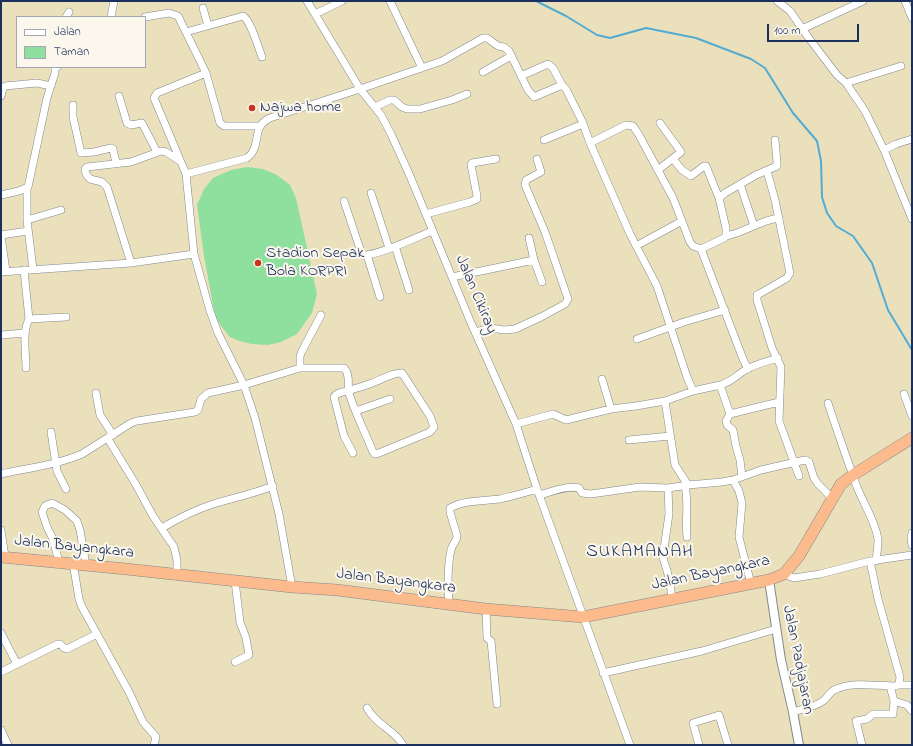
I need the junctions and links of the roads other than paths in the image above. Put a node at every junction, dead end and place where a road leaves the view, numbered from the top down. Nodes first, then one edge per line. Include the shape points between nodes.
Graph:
1 (114, 1) edge
2 (307, 1) edge
3 (342, 1) edge
4 (390, 1) edge
5 (776, 1) edge
6 (863, 1) edge
7 (905, 1) edge
8 (203, 8) dead end
9 (315, 14) junction
10 (111, 16) edge
11 (146, 17) edge
12 (912, 18) edge
13 (208, 26) junction
14 (802, 29) junction
15 (186, 32) junction
16 (511, 56) junction
17 (262, 57) dead end
18 (901, 66) dead end
19 (55, 68) edge
20 (422, 68) junction
21 (483, 72) dead end
22 (206, 74) junction
23 (521, 76) junction
24 (846, 83) junction
25 (562, 85) junction
26 (51, 86) junction
27 (360, 89) junction
28 (467, 94) dead end
29 (1, 96) edge
30 (119, 96) dead end
31 (73, 105) dead end
32 (375, 107) junction
33 (660, 123) dead end
34 (583, 124) junction
35 (259, 126) junction
36 (912, 139) edge
37 (544, 140) dead end
38 (775, 140) dead end
39 (590, 143) junction
40 (884, 150) junction
41 (157, 152) junction
42 (496, 159) dead end
43 (537, 159) dead end
44 (673, 159) junction
45 (180, 161) junction
46 (116, 163) junction
47 (658, 170) junction
48 (767, 171) junction
49 (186, 174) junction
50 (740, 184) junction
51 (27, 188) junction
52 (371, 193) dead end
53 (1, 195) edge
54 (719, 198) junction
55 (344, 200) dead end
56 (61, 210) dead end
57 (426, 214) junction
58 (779, 218) junction
59 (912, 219) edge
60 (27, 220) junction
61 (682, 221) junction
62 (754, 226) junction
63 (28, 231) junction
64 (432, 231) junction
65 (1, 236) edge
66 (726, 236) junction
67 (529, 238) dead end
68 (636, 246) junction
69 (392, 247) junction
70 (701, 249) junction
71 (194, 254) junction
72 (367, 255) junction
73 (534, 260) junction
74 (131, 263) junction
75 (33, 269) junction
76 (24, 270) junction
77 (3, 271) edge
78 (452, 277) junction
79 (542, 282) dead end
80 (409, 290) dead end
81 (380, 297) dead end
82 (725, 310) junction
83 (321, 315) dead end
84 (66, 317) dead end
85 (29, 319) junction
86 (670, 327) junction
87 (476, 332) junction
88 (25, 333) junction
89 (1, 335) edge
90 (637, 339) dead end
91 (778, 358) junction
92 (26, 368) dead end
93 (300, 368) junction
94 (748, 369) junction
95 (602, 379) dead end
96 (244, 385) junction
97 (720, 385) junction
98 (349, 390) junction
99 (693, 391) junction
100 (96, 393) dead end
101 (904, 394) dead end
102 (390, 399) dead end
103 (665, 401) junction
104 (779, 402) junction
105 (828, 403) dead end
106 (611, 409) junction
107 (356, 411) junction
108 (730, 414) junction
109 (912, 416) edge
110 (516, 424) junction
111 (51, 432) dead end
112 (670, 436) junction
113 (111, 437) junction
114 (912, 438) edge
115 (630, 440) dead end
116 (353, 454) dead end
117 (55, 463) junction
118 (795, 463) junction
119 (1, 474) edge
120 (853, 475) junction
121 (799, 476) dead end
122 (742, 477) junction
123 (733, 480) junction
124 (686, 485) junction
125 (273, 486) junction
126 (668, 488) junction
127 (66, 489) dead end
128 (538, 492) junction
129 (832, 498) junction
130 (162, 528) junction
131 (1, 530) edge
132 (912, 533) edge
133 (687, 537) dead end
134 (912, 545) edge
135 (912, 555) edge
136 (3, 557) edge
137 (873, 561) junction
138 (59, 562) junction
139 (73, 563) junction
140 (86, 565) junction
141 (784, 574) junction
142 (177, 575) junction
143 (768, 580) junction
144 (235, 581) junction
145 (751, 584) junction
146 (292, 587) junction
147 (672, 600) junction
148 (449, 605) junction
149 (486, 609) junction
150 (583, 617) junction
151 (776, 628) junction
152 (1, 633) edge
153 (97, 634) junction
154 (235, 662) dead end
155 (17, 664) junction
156 (1, 672) edge
157 (603, 673) junction
158 (898, 685) junction
159 (912, 685) edge
160 (890, 686) junction
161 (894, 702) junction
162 (498, 704) dead end
163 (368, 708) dead end
164 (912, 711) edge
165 (793, 712) junction
166 (1, 730) edge
167 (8, 745) edge
168 (154, 745) edge
169 (403, 745) edge
170 (630, 745) edge
171 (699, 745) edge
172 (728, 745) edge
173 (800, 745) edge
174 (862, 745) edge

1 - 10 street
2 - 9 street, Jalan Cikiray
3 - 9 street
4 - 20 street
5 - 14 street via 788,8
6 - 14 street
7 - 12 street
8 - 13 street
9 - 27 street, Jalan Cikiray
11 - 15 street via 174,14 178,16
13 - 15 street
13 - 17 street via 244,17
14 - 24 street
15 - 22 street
16 - 20 street via 506,48 485,38 442,61
16 - 21 street
16 - 23 street
18 - 24 street
19 - 26 street
20 - 27 street
22 - 35 street via 220,123 224,126
22 - 45 street via 154,96
23 - 25 street via 548,64
23 - 25 street via 531,96 534,97
24 - 40 street via 866,111
25 - 34 street
26 - 29 street via 38,83 5,86
26 - 51 street
27 - 32 street, Jalan Cikiray
27 - 35 street via 270,118
28 - 32 street via 420,109 402,107 394,100
30 - 41 street via 127,123 143,125
31 - 46 street via 81,153 111,148
32 - 57 street, Jalan Cikiray via 391,134
33 - 44 street via 680,150 680,154
34 - 37 street
34 - 39 street
35 - 49 street via 253,151 247,158
36 - 40 street
38 - 48 street via 777,165
39 - 47 street via 631,125
39 - 68 street
40 - 59 street
41 - 45 street via 166,152
41 - 46 street via 131,162
42 - 57 street via 472,163 477,199
43 - 87 street via 541,172 526,180 525,185 567,296 567,302 515,329 491,328
44 - 47 street
44 - 54 street via 691,176 706,166
45 - 49 street
46 - 74 street via 87,167 85,170 90,179 102,182 107,187
47 - 61 street
48 - 50 street
48 - 58 street
49 - 71 street
50 - 54 street
50 - 62 street
51 - 53 street
51 - 60 street
52 - 69 street
54 - 66 street
55 - 72 street via 361,252
56 - 60 street
57 - 64 street, Jalan Cikiray
58 - 62 street
58 - 91 street via 790,274 756,298 772,348
60 - 63 street
61 - 68 street
61 - 70 street via 691,244
62 - 66 street
63 - 65 street
63 - 75 street
64 - 69 street
64 - 78 street, Jalan Cikiray
65 - 77 street
66 - 70 street
67 - 73 street
68 - 86 street via 657,286
69 - 72 street
69 - 80 street
70 - 82 street
71 - 74 street
71 - 96 street via 218,333
72 - 81 street
73 - 78 street
73 - 79 street
74 - 75 street
75 - 76 street
76 - 77 street
76 - 85 street
78 - 87 street, Jalan Cikiray
82 - 86 street
82 - 94 street
83 - 93 street via 300,356
84 - 85 street
85 - 88 street
86 - 90 street
86 - 99 street
87 - 110 street, Jalan Cikiray
88 - 89 street
88 - 92 street
91 - 94 street
91 - 104 street via 781,367
93 - 96 street
93 - 98 street via 344,368 348,374
94 - 97 street via 728,383
95 - 106 street
96 - 113 street via 208,393 201,399 197,411 137,421
96 - 125 street
97 - 99 street
97 - 108 street
98 - 107 street
98 - 107 street via 402,373 430,416 434,427 430,432 375,454
98 - 116 street via 334,397 344,436
99 - 103 street
100 - 113 street via 100,415
101 - 109 street
102 - 107 street
103 - 106 street
103 - 112 street
104 - 108 street
104 - 118 street via 779,421
105 - 120 street
106 - 110 street via 566,420 553,414
108 - 122 street via 726,421 733,430
110 - 128 street, Jalan Cikiray
111 - 117 street
112 - 115 street
112 - 124 street via 675,465
113 - 117 street via 82,454
113 - 130 street via 118,454
114 - 120 highway
117 - 119 street
117 - 127 street
118 - 121 street
118 - 122 street
118 - 129 street via 807,460 814,478
120 - 129 highway via 841,484
120 - 137 street via 876,530 878,540
122 - 123 street
123 - 124 street
123 - 145 street via 742,503 739,537
124 - 126 street
124 - 133 street
125 - 130 street via 210,505
125 - 146 street
126 - 128 street via 640,487 591,494 582,493 575,487
126 - 147 street via 669,514 663,561 667,569
128 - 148 street via 450,508 457,540 451,548 448,574
128 - 150 street, Jalan Cikiray
129 - 141 highway via 799,556
130 - 142 street via 176,552
131 - 136 street
132 - 134 street
135 - 137 street
136 - 138 highway, Jalan Bayangkara
137 - 141 street via 794,578
137 - 158 street via 878,599 900,677
138 - 139 highway, Jalan Bayangkara
138 - 140 street via 54,539 42,512 45,506 52,503 77,521
139 - 140 highway, Jalan Bayangkara
139 - 153 street via 79,599
140 - 142 highway, Jalan Bayangkara
141 - 143 highway, Jalan Bayangkara
142 - 144 highway, Jalan Bayangkara
143 - 145 highway, Jalan Bayangkara
143 - 151 street, Jalan Padjajaran
144 - 146 highway, Jalan Bayangkara
144 - 154 street via 240,622 249,656
145 - 147 highway, Jalan Bayangkara
146 - 148 highway, Jalan Bayangkara via 337,590
147 - 150 highway, Jalan Bayangkara
148 - 149 highway, Jalan Bayangkara
149 - 150 highway, Jalan Bayangkara
149 - 162 street via 487,638 491,641
150 - 157 street
151 - 157 street via 702,651
151 - 165 street, Jalan Padjajaran
152 - 155 street
153 - 155 street via 67,649 58,644
153 - 168 street via 143,722 156,737
155 - 156 street
157 - 170 street
158 - 159 street
158 - 160 street
160 - 161 street
160 - 165 street via 866,684 836,690 820,703
161 - 164 street via 907,704
161 - 174 street via 893,714 873,714 867,720 856,721
163 - 169 street via 378,723 394,734
165 - 173 street, Jalan Padjajaran
166 - 167 street
171 - 172 street via 693,723 719,715

